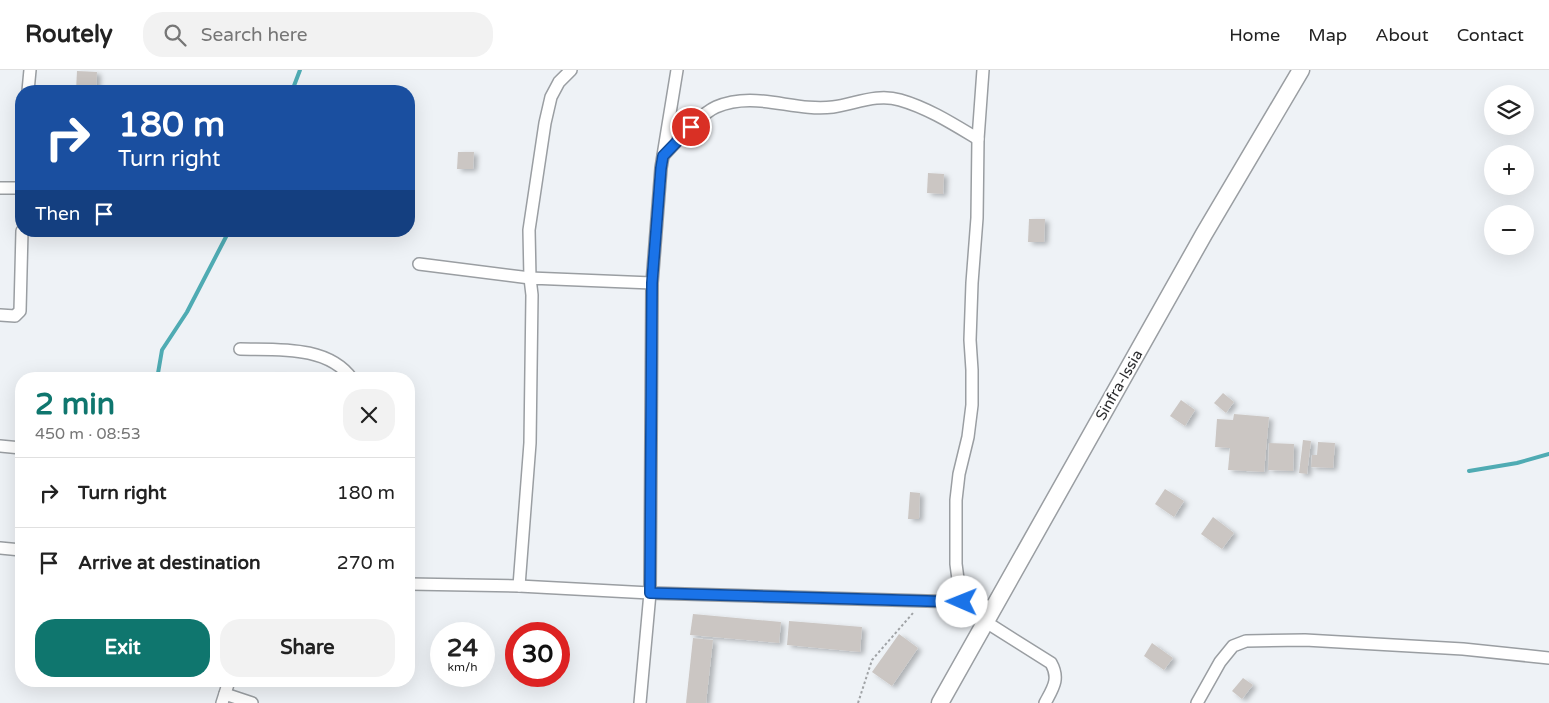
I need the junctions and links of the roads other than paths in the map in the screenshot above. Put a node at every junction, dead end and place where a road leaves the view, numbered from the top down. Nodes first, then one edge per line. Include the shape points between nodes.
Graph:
1 (30, 70) edge
2 (571, 70) edge
3 (677, 70) edge
4 (983, 70) edge
5 (1301, 70) edge
6 (29, 85) edge
7 (978, 139) junction
8 (663, 156) junction
9 (0, 188) edge
10 (15, 188) edge
11 (22, 237) edge
12 (418, 264) dead end
13 (530, 278) junction
14 (652, 283) junction
15 (0, 315) edge
16 (240, 349) dead end
17 (347, 372) edge
18 (0, 446) edge
19 (15, 447) edge
20 (0, 548) edge
21 (15, 549) edge
22 (415, 584) edge
23 (519, 586) junction
24 (650, 593) junction
25 (962, 602) junction
26 (990, 614) junction
27 (1549, 658) edge
28 (227, 687) edge
29 (223, 699) edge
30 (252, 703) edge
31 (640, 703) edge
32 (940, 703) edge
33 (1045, 703) edge
34 (1197, 703) edge

1 - 6 street
2 - 13 street via 551,97 545,123 529,230
3 - 8 street
4 - 7 street
5 - 26 main road, Sinfra-Issia
7 - 8 street via 934,112 898,99 874,98 833,107 745,100 715,108
7 - 25 street via 970,340 972,404 959,474 955,531
8 - 14 street
9 - 10 street
11 - 15 street via 20,311 15,316
12 - 13 street
13 - 14 street
13 - 23 street via 530,443
14 - 24 street
16 - 17 street via 305,351
18 - 19 street
20 - 21 street
22 - 23 street
23 - 24 street
24 - 25 street
24 - 31 street
25 - 26 street
26 - 32 main road, Sinfra-Issia
26 - 33 street via 1051,663 1056,672 1055,684
27 - 34 street via 1463,649 1305,640 1246,641 1233,646 1220,662
28 - 29 street
29 - 30 street

